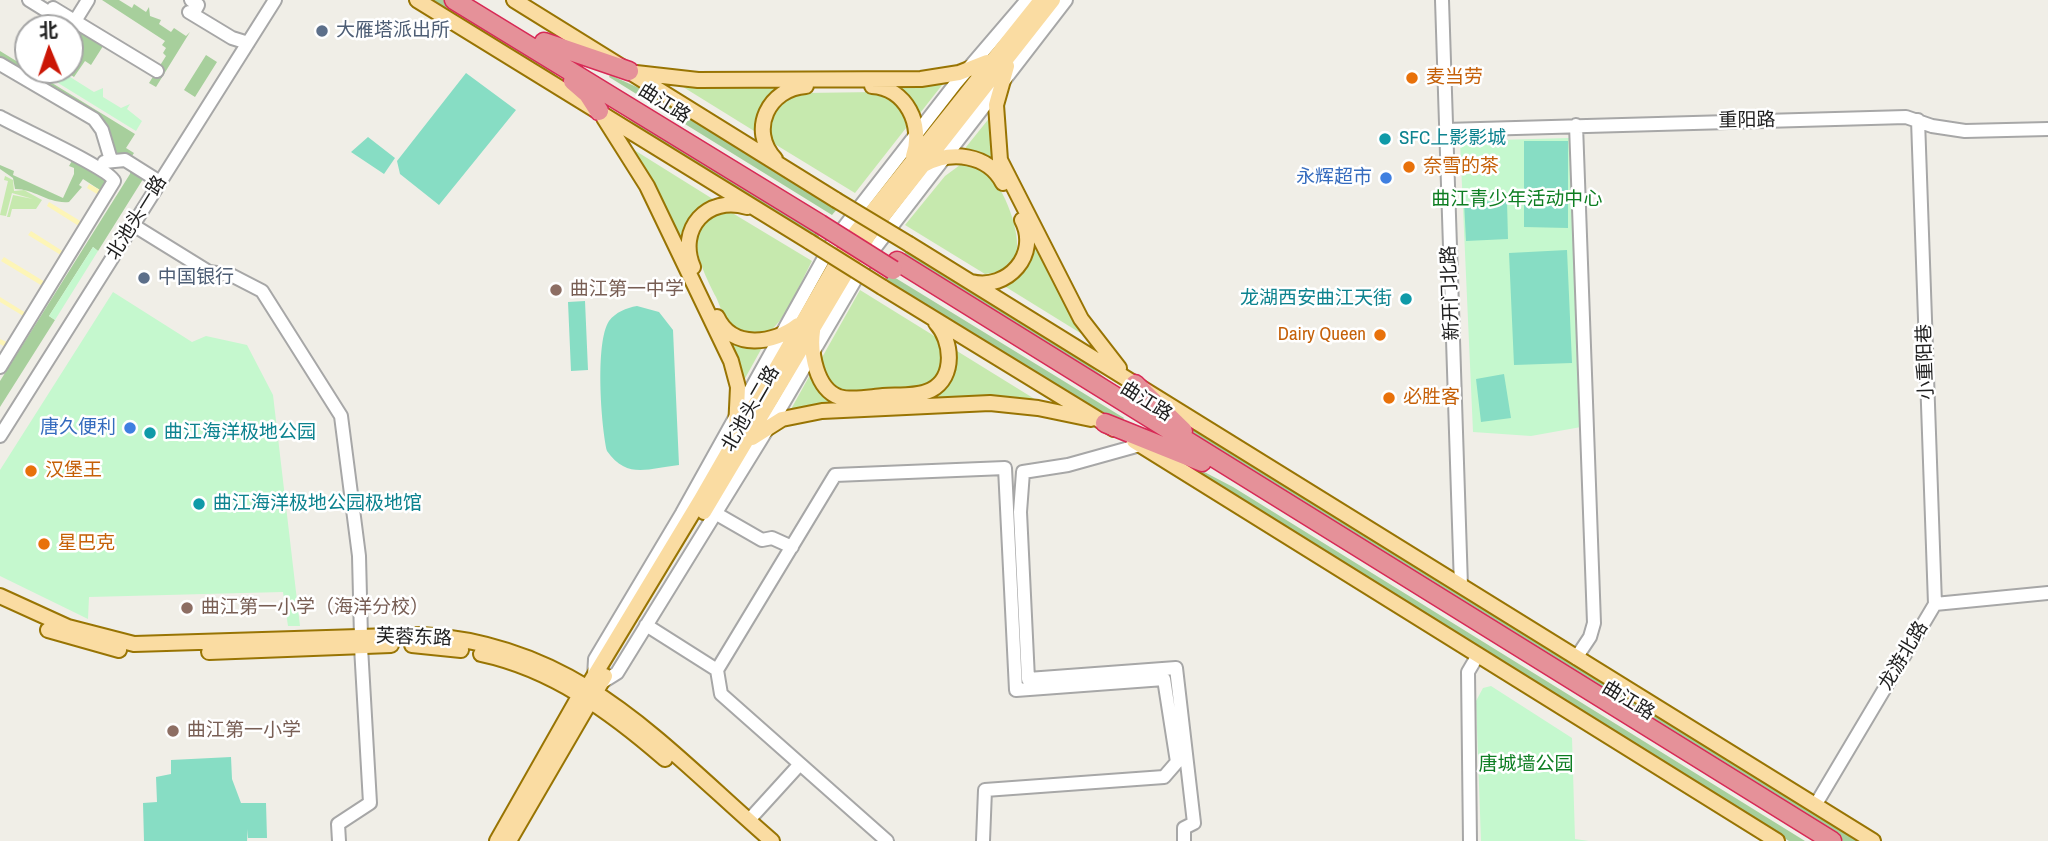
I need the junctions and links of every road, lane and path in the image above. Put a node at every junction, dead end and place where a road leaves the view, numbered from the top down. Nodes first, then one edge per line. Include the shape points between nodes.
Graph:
1 (29, 0) edge
2 (275, 0) edge
3 (417, 0) edge
4 (454, 0) edge
5 (476, 0) edge
6 (514, 0) edge
7 (1027, 0) edge
8 (1041, 0) edge
9 (1053, 0) edge
10 (1066, 0) edge
11 (1442, 0) edge
12 (192, 6) edge
13 (63, 14) edge
14 (84, 26) edge
15 (248, 43) junction
16 (541, 47) junction
17 (1003, 56) junction
18 (0, 64) edge
19 (157, 71) dead end
20 (629, 71) junction
21 (966, 71) junction
22 (1000, 87) junction
23 (599, 111) junction
24 (0, 117) edge
25 (1918, 120) junction
26 (1576, 125) junction
27 (2048, 129) edge
28 (1445, 130) junction
29 (915, 134) junction
30 (945, 158) junction
31 (111, 160) junction
32 (915, 165) junction
33 (98, 167) junction
34 (787, 169) junction
35 (160, 182) junction
36 (760, 211) junction
37 (133, 225) junction
38 (966, 280) junction
39 (928, 315) junction
40 (808, 323) junction
41 (779, 337) junction
42 (813, 352) junction
43 (0, 367) edge
44 (1135, 384) junction
45 (739, 408) junction
46 (1105, 423) junction
47 (770, 425) junction
48 (0, 436) edge
49 (746, 443) junction
50 (1140, 445) junction
51 (730, 446) junction
52 (1208, 460) junction
53 (715, 513) junction
54 (792, 547) junction
55 (1461, 586) junction
56 (2048, 593) edge
57 (0, 596) edge
58 (1935, 604) junction
59 (0, 605) edge
60 (646, 625) junction
61 (361, 642) junction
62 (1478, 655) junction
63 (1576, 659) junction
64 (718, 670) junction
65 (592, 689) junction
66 (800, 764) junction
67 (1815, 804) junction
68 (748, 820) junction
69 (339, 841) edge
70 (497, 841) edge
71 (509, 841) edge
72 (761, 841) edge
73 (772, 841) edge
74 (887, 841) edge
75 (983, 841) edge
76 (1185, 841) edge
77 (1470, 841) edge
78 (1777, 841) edge
79 (1816, 841) edge
80 (1832, 841) edge
81 (1874, 841) edge

1 - 13 street via 50,13 53,8
2 - 15 street, 北池头一路
3 - 23 main road, 曲江路
4 - 16 highway, 曲江路
5 - 16 highway, 曲江路
6 - 20 main road, 曲江路
7 - 21 street
8 - 17 main road, 北池头二路
9 - 17 main road, 北池头二路
10 - 22 street
11 - 28 street, 新开门北路
12 - 15 street via 232,38
14 - 19 street
15 - 35 street, 北池头一路
16 - 20 highway
16 - 23 highway
16 - 52 highway, 曲江路, bridge
17 - 21 main road
17 - 22 main road
17 - 32 main road, 北池头二路
18 - 31 street via 94,119
20 - 21 main road via 712,80 921,79
20 - 34 main road, 曲江路
21 - 29 street
22 - 30 street
22 - 44 main road via 996,132 1004,169 1081,319
23 - 36 main road, 曲江路
23 - 45 main road via 647,186 731,361
24 - 33 street
25 - 26 street, 重阳路
25 - 27 street, 重阳路 via 1965,131
25 - 58 street, 小重阳巷
26 - 28 street, 重阳路
26 - 63 street via 1594,623
28 - 55 street, 新开门北路
29 - 32 main road
29 - 34 main road via 907,104 889,89 789,89 768,106 763,125 770,154
29 - 41 street via 845,224
30 - 32 main road
30 - 38 main road via 969,157 992,167 1027,233 1024,257 1010,275 988,283
30 - 42 street via 871,253
31 - 33 street
31 - 35 street via 125,160
32 - 40 main road, 北池头二路 via 851,238
33 - 43 street via 111,175 113,184
34 - 38 main road, 曲江路, bridge
35 - 37 street, 北池头一路
36 - 39 main road, 曲江路, bridge
36 - 41 main road via 727,204 704,211 691,230 689,253 723,328 746,341
37 - 48 street, 北池头一路
37 - 61 street via 208,272 230,275 262,290 341,416 359,555
38 - 44 main road, 曲江路
39 - 42 main road via 945,334 949,356 941,381 923,392 840,397 823,384
39 - 46 main road, 曲江路
40 - 41 main road
40 - 42 main road
40 - 49 main road, 北池头二路
40 - 51 main road, 北池头二路
41 - 45 street
42 - 47 street
44 - 52 highway
44 - 55 main road, 曲江路
45 - 51 main road
45 - 65 street via 595,659
46 - 47 main road via 990,403 809,412
46 - 50 main road, 曲江路
46 - 52 highway
47 - 49 main road
47 - 53 street
49 - 65 main road, 北池头二路
50 - 62 main road, 曲江路
50 - 76 street via 1068,466 1023,472 1020,512 1027,679 1176,668 1194,823 1184,828
51 - 65 main road, 北池头二路
52 - 79 highway, 曲江路
52 - 80 highway, 曲江路
53 - 54 street via 762,540 772,538
53 - 60 street
54 - 64 street
54 - 75 street via 835,475 1005,468 1016,690 1164,679 1177,762 1164,777 985,790
55 - 63 main road, 曲江路
56 - 58 street, 龙游北路
57 - 61 main road, 芙蓉东路 via 47,620 134,644
58 - 67 street, 龙游北路
59 - 61 main road, 芙蓉东路 via 71,639 139,653
60 - 64 street
60 - 65 street via 617,673
61 - 65 main road, 芙蓉东路 via 466,651
61 - 69 street via 370,803 338,824
62 - 77 street via 1468,672
62 - 78 main road, 曲江路
63 - 67 main road, 曲江路
64 - 66 street via 721,694
65 - 68 main road, 芙蓉东路 via 640,724
65 - 70 main road, 北池头二路
65 - 71 main road, 北池头二路
65 - 72 main road, 芙蓉东路 via 616,717
66 - 68 street
66 - 74 street
67 - 81 main road, 曲江路
68 - 73 main road, 芙蓉东路

